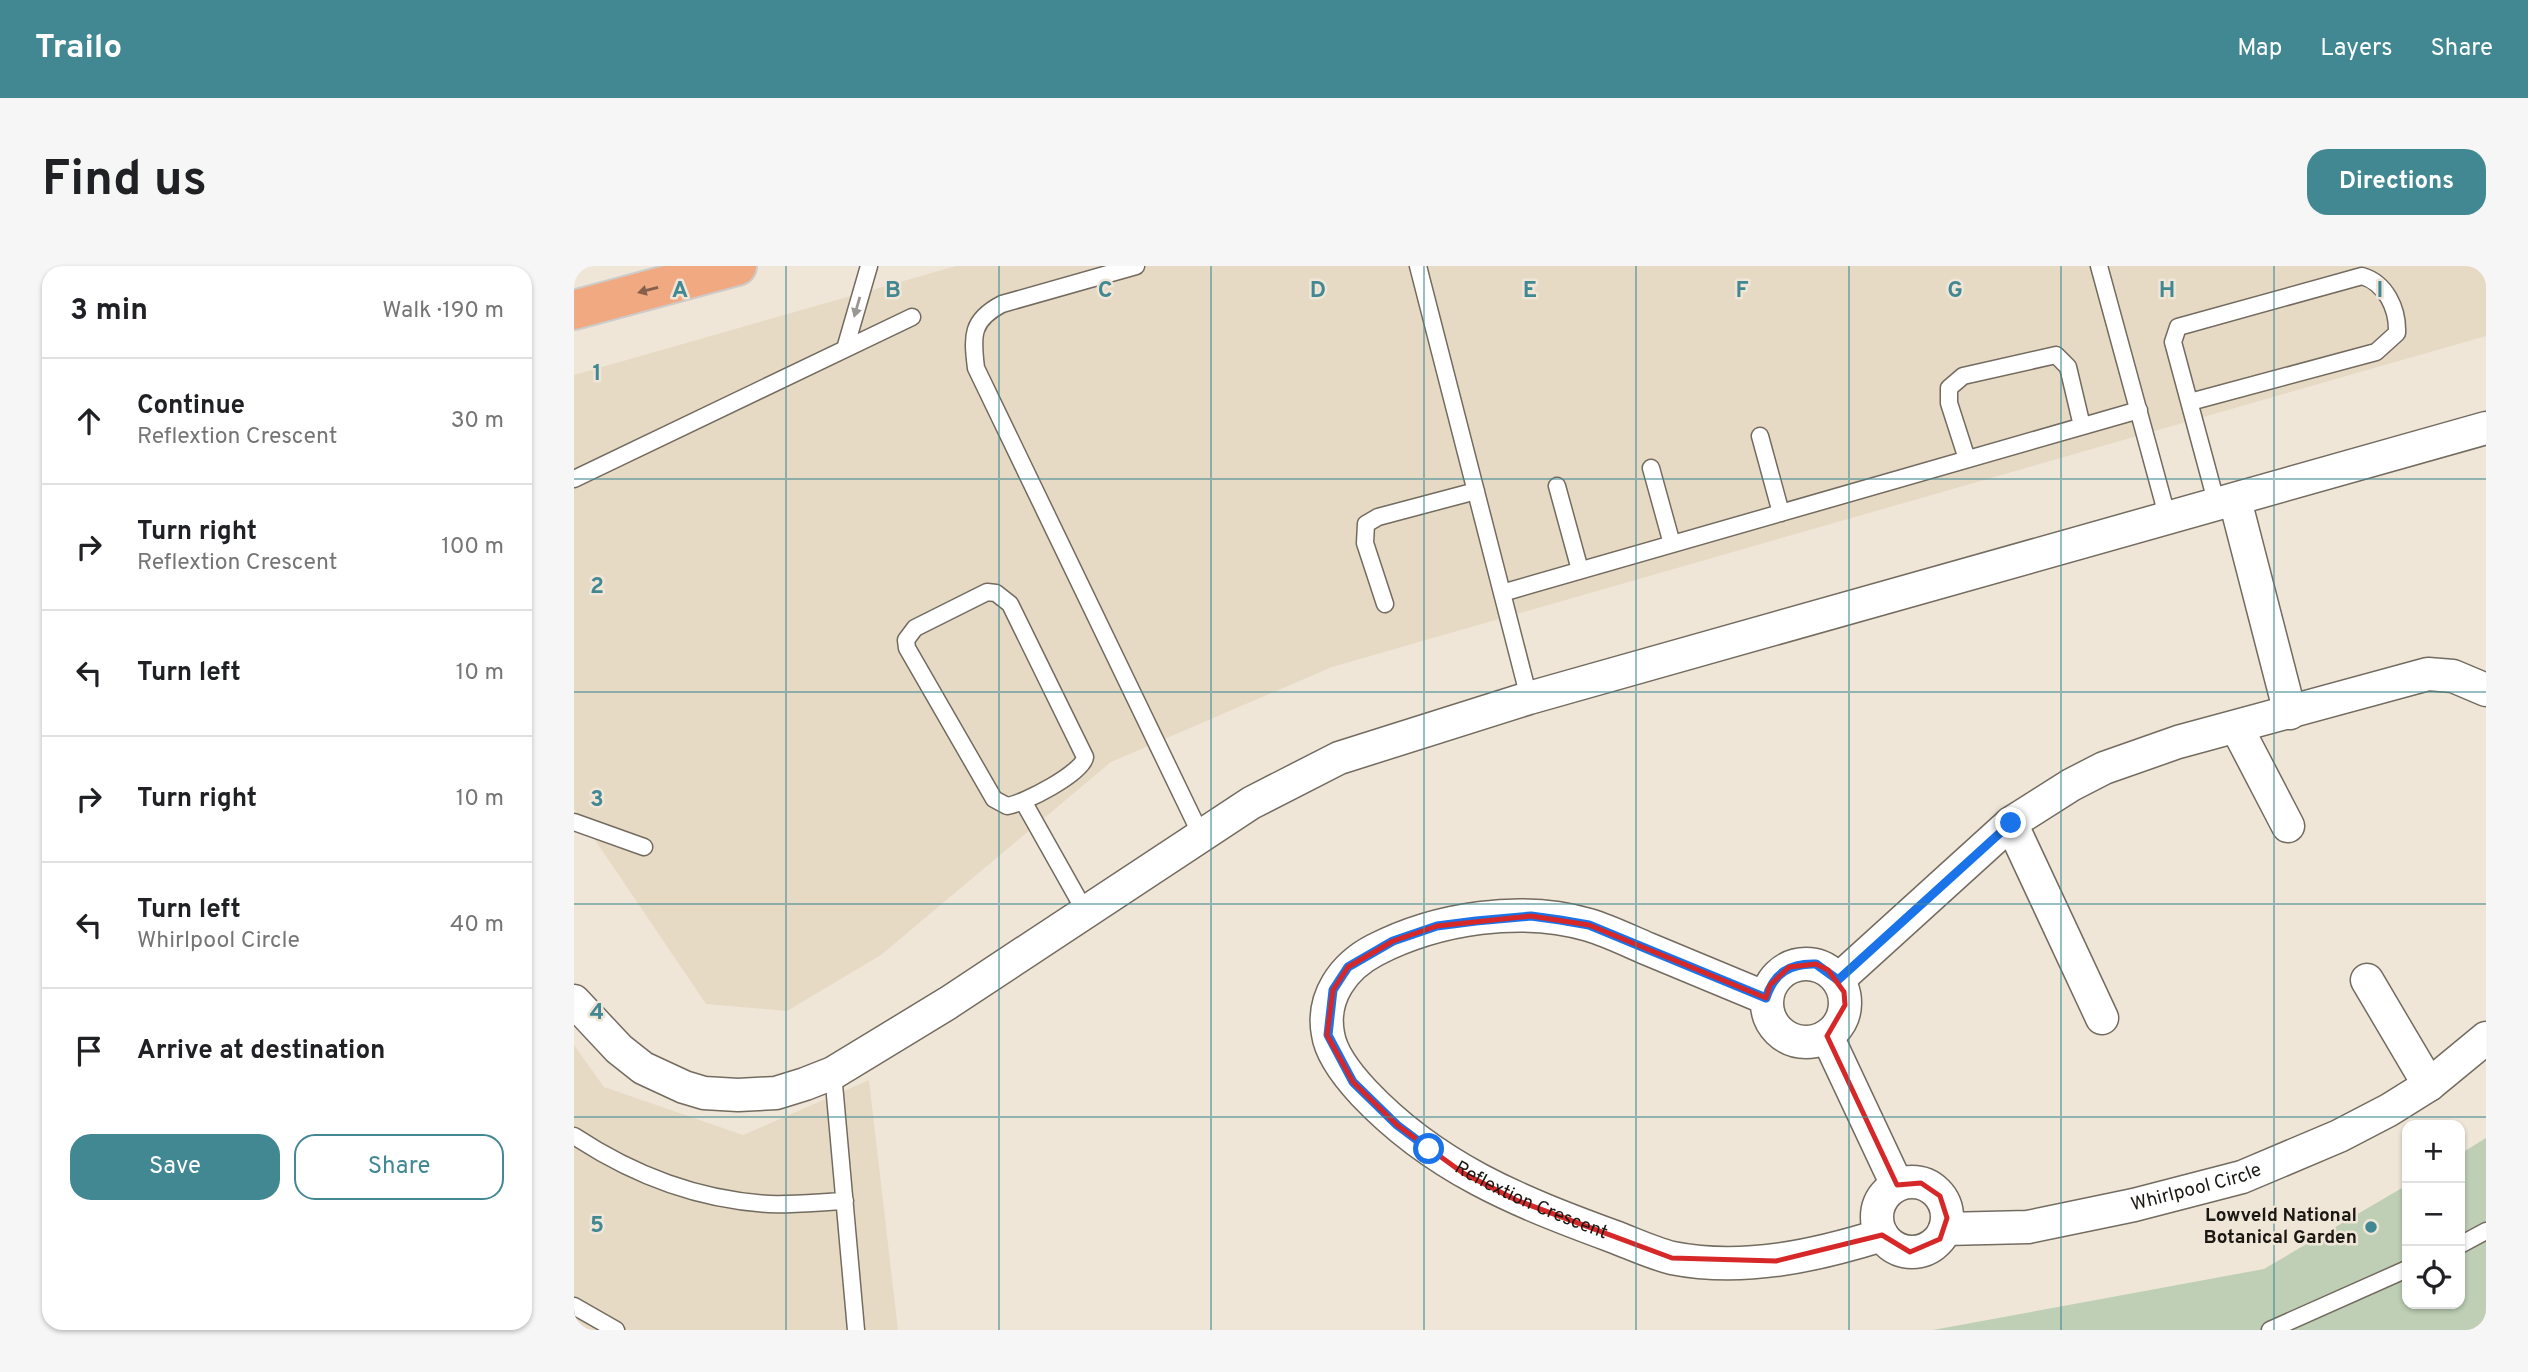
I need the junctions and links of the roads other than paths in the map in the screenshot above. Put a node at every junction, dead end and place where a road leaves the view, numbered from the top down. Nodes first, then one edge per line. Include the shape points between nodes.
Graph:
1 (737, 266) edge
2 (869, 266) edge
3 (1136, 266) edge
4 (1418, 266) edge
5 (2099, 266) edge
6 (574, 310) edge
7 (912, 317) dead end
8 (845, 349) junction
9 (2190, 402) junction
10 (2139, 410) junction
11 (2082, 426) junction
12 (2486, 428) edge
13 (1760, 436) dead end
14 (1967, 459) junction
15 (1651, 468) dead end
16 (574, 479) edge
17 (1557, 486) dead end
18 (1476, 491) junction
19 (2226, 503) junction
20 (1781, 513) junction
21 (2168, 519) junction
22 (1672, 544) junction
23 (1580, 570) junction
24 (1502, 593) junction
25 (1385, 604) dead end
26 (2486, 690) edge
27 (1529, 698) junction
28 (2290, 713) junction
29 (2237, 728) junction
30 (1023, 801) junction
31 (574, 822) edge
32 (2011, 823) junction
33 (2288, 826) dead end
34 (1201, 835) junction
35 (643, 847) dead end
36 (1086, 913) junction
37 (1838, 980) junction
38 (2367, 980) dead end
39 (1766, 998) junction
40 (574, 1001) edge
41 (2102, 1018) dead end
42 (1827, 1036) junction
43 (2486, 1038) edge
44 (833, 1073) junction
45 (2429, 1085) junction
46 (574, 1136) edge
47 (1898, 1185) junction
48 (845, 1201) junction
49 (1945, 1229) junction
50 (2486, 1231) edge
51 (1882, 1235) junction
52 (2465, 1242) edge
53 (2402, 1271) edge
54 (574, 1306) edge
55 (617, 1330) edge
56 (856, 1330) edge
57 (2270, 1330) edge

1 -> 6 main road
2 -> 8 lane
3 - 34 lane via 988,312 979,321 976,368
4 - 18 lane
5 - 10 lane
7 - 8 lane
8 - 16 lane
9 - 9 lane via 2376,352 2398,332 2392,303 2384,291 2362,276 2178,327 2173,342
9 - 19 lane
10 - 11 lane
10 - 21 lane
11 - 14 lane
11 - 14 lane via 2068,367 2056,355 1963,376 1950,388 1949,402
12 - 19 street
13 - 20 lane
14 - 20 lane
15 - 22 lane
17 - 23 lane
18 - 24 lane
18 - 25 lane via 1366,524 1365,543
19 - 21 street
19 - 28 street
20 - 22 lane
21 - 27 street
22 - 23 lane
23 - 24 lane
24 - 27 lane
26 - 28 street via 2453,676 2428,674
27 - 34 street via 1339,758 1251,803
28 - 29 street
29 - 32 street via 2178,742 2104,768
29 - 33 street
30 - 30 lane via 1076,771 1085,757 1010,604 987,592 915,628 906,640 907,648 994,799 1007,806
30 - 36 lane
31 - 35 lane
32 - 37 street
32 - 41 street
34 - 36 street
36 - 44 street
37 - 39 street via 1816,964 1789,967 1770,985
37 - 42 street via 1844,992 1843,1017
38 - 45 street
39 - 42 street via 1767,1012 1780,1034 1803,1043
39 - 51 street, Reflextion Crescent via 1589,925 1531,916 1437,926 1370,953 1348,967 1333,990 1328,1035 1337,1056 1370,1099 1397,1125 1463,1173 1516,1200 1672,1258 1776,1261 1829,1252
40 - 44 street via 643,1068 704,1093 776,1093
42 - 47 street
43 - 45 street, Whirlpool Circle
44 - 48 lane
45 - 49 street, Whirlpool Circle via 2339,1136 2242,1177 2028,1227
46 - 48 lane via 631,1170 688,1191 772,1204
47 - 49 street via 1909,1182 1932,1188 1945,1207
47 - 51 street via 1881,1200 1877,1212
48 - 56 lane
49 - 51 street via 1940,1239 1921,1251 1899,1249
50 - 52 lane
53 - 57 lane
54 - 55 lane

